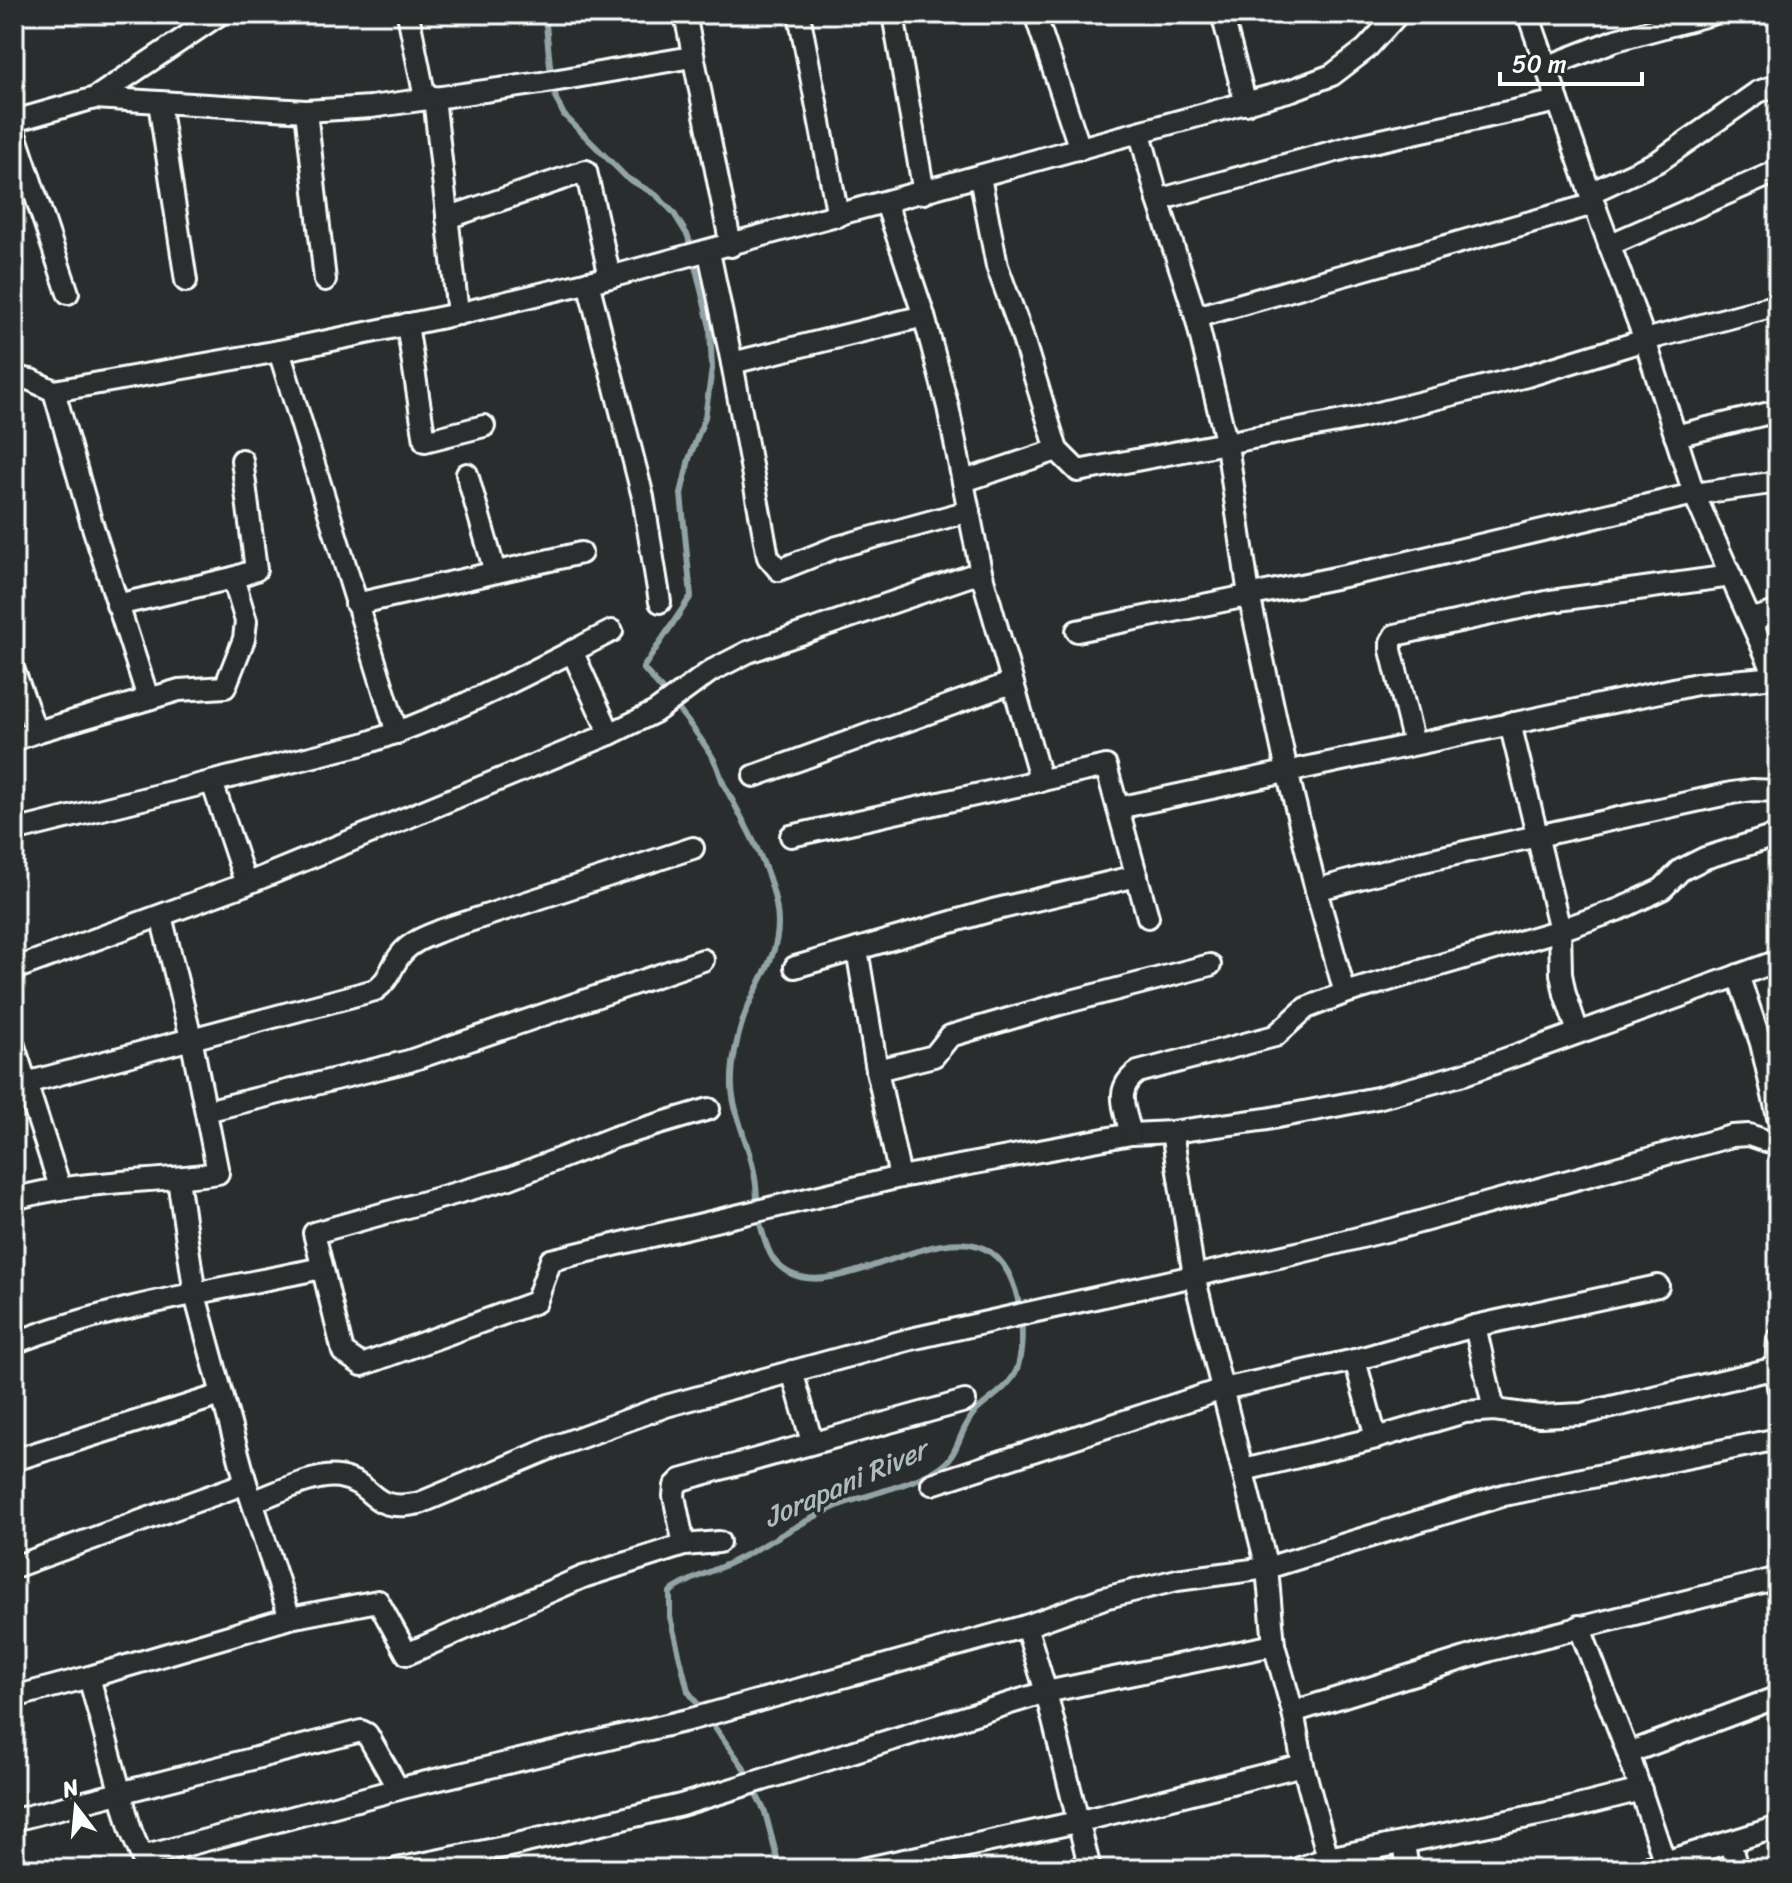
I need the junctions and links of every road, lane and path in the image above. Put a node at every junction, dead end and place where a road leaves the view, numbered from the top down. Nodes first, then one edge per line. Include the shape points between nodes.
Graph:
1 (220, 14) edge
2 (408, 14) edge
3 (685, 14) edge
4 (799, 14) edge
5 (893, 14) edge
6 (1035, 14) edge
7 (1222, 14) edge
8 (1398, 14) edge
9 (1528, 14) edge
10 (1712, 14) edge
11 (692, 57) junction
12 (1546, 67) junction
13 (1778, 85) edge
14 (95, 98) junction
15 (429, 98) junction
16 (1558, 101) junction
17 (159, 102) junction
18 (1246, 104) junction
19 (306, 111) junction
20 (14, 121) edge
21 (14, 131) edge
22 (1140, 133) junction
23 (1080, 149) junction
24 (1778, 171) edge
25 (980, 177) junction
26 (924, 193) junction
27 (1592, 198) junction
28 (1158, 200) junction
29 (886, 203) junction
30 (838, 216) junction
31 (447, 218) junction
32 (1609, 245) junction
33 (731, 246) junction
34 (705, 253) junction
35 (610, 277) junction
36 (325, 280) dead end
37 (186, 281) dead end
38 (588, 282) junction
39 (68, 293) dead end
40 (1778, 305) edge
41 (458, 314) junction
42 (924, 316) junction
43 (1196, 317) junction
44 (407, 324) junction
45 (1645, 340) junction
46 (279, 351) junction
47 (732, 363) junction
48 (14, 377) edge
49 (54, 391) junction
50 (1778, 411) edge
51 (484, 426) dead end
52 (1675, 436) junction
53 (1227, 445) junction
54 (1057, 450) junction
55 (242, 460) dead end
56 (467, 474) dead end
57 (964, 481) junction
58 (1778, 482) edge
59 (1694, 494) junction
60 (969, 511) junction
61 (581, 553) dead end
62 (495, 572) junction
63 (981, 572) junction
64 (1731, 576) junction
65 (233, 578) junction
66 (1249, 595) junction
67 (660, 602) dead end
68 (356, 604) junction
69 (117, 605) junction
70 (1778, 611) edge
71 (1751, 620) junction
72 (612, 631) dead end
73 (1077, 631) dead end
74 (572, 651) junction
75 (14, 671) edge
76 (1777, 679) edge
77 (1011, 683) junction
78 (148, 698) junction
79 (1510, 723) junction
80 (36, 732) junction
81 (397, 733) junction
82 (610, 734) junction
83 (14, 740) edge
84 (1414, 744) junction
85 (1287, 771) junction
86 (754, 776) dead end
87 (1041, 781) junction
88 (212, 782) junction
89 (1778, 791) edge
90 (1118, 808) junction
91 (14, 831) edge
92 (1778, 835) edge
93 (791, 836) dead end
94 (1536, 837) junction
95 (693, 848) dead end
96 (1137, 876) junction
97 (246, 884) junction
98 (1316, 890) junction
99 (161, 916) junction
100 (1148, 917) dead end
101 (1560, 930) junction
102 (857, 949) junction
103 (703, 960) dead end
104 (1778, 961) edge
105 (1210, 965) dead end
106 (795, 967) dead end
107 (14, 969) edge
108 (1738, 975) junction
109 (1345, 993) junction
110 (1578, 1032) junction
111 (191, 1038) junction
112 (14, 1046) edge
113 (877, 1070) junction
114 (26, 1083) junction
115 (709, 1109) dead end
116 (206, 1111) junction
117 (1778, 1117) edge
118 (1172, 1132) junction
119 (1131, 1134) junction
120 (1778, 1145) edge
121 (900, 1177) junction
122 (178, 1179) junction
123 (60, 1187) junction
124 (14, 1199) edge
125 (322, 1268) junction
126 (1194, 1276) junction
127 (1658, 1286) dead end
128 (195, 1295) junction
129 (1475, 1326) junction
130 (1778, 1339) edge
131 (14, 1343) edge
132 (1355, 1360) junction
133 (792, 1371) junction
134 (1777, 1378) edge
135 (1223, 1389) junction
136 (221, 1395) junction
137 (965, 1401) dead end
138 (1494, 1410) junction
139 (1376, 1438) junction
140 (1778, 1439) edge
141 (812, 1442) junction
142 (14, 1460) edge
143 (1244, 1470) junction
144 (932, 1484) dead end
145 (250, 1492) junction
146 (719, 1542) dead end
147 (684, 1545) junction
148 (14, 1567) edge
149 (1267, 1568) junction
150 (1778, 1578) edge
151 (290, 1618) junction
152 (1026, 1626) junction
153 (1579, 1626) junction
154 (1274, 1645) junction
155 (89, 1677) junction
156 (1046, 1692) junction
157 (14, 1697) edge
158 (1778, 1697) edge
159 (1293, 1712) junction
160 (1628, 1753) junction
161 (1303, 1765) junction
162 (398, 1789) junction
163 (1641, 1790) junction
164 (121, 1792) junction
165 (14, 1820) edge
166 (1077, 1822) junction
167 (1778, 1827) edge
168 (1730, 1842) junction
169 (1404, 1844) junction
170 (1328, 1858) junction
171 (144, 1863) edge
172 (1665, 1863) junction
173 (397, 1869) edge
174 (863, 1869) edge
175 (1090, 1869) edge
176 (1297, 1869) edge
177 (1408, 1869) edge
178 (1642, 1869) edge
179 (1737, 1869) edge

1 - 14 street
2 - 15 street
3 - 11 street
4 - 30 street
5 - 26 street
6 - 23 street
7 - 18 street
8 - 18 street via 1332,75
9 - 12 street
10 - 12 street via 1616,40
11 - 15 street
11 - 33 street
12 - 16 street
13 - 27 street via 1758,92 1659,161
14 - 17 street
14 - 20 street
15 - 19 street
15 - 31 street
16 - 27 street
16 - 28 street via 1378,140
17 - 19 street
17 - 37 street
18 - 22 street
19 - 36 street
21 - 39 street
22 - 23 street
22 - 28 street
23 - 25 street
24 - 32 street
25 - 26 street
25 - 54 street via 997,266
26 - 29 street
27 - 32 street
27 - 43 street
28 - 43 street
29 - 30 street
29 - 42 street
30 - 33 street
31 - 35 street via 586,171
31 - 41 street
32 - 45 street
33 - 34 street
34 - 35 street
34 - 47 street
35 - 38 street
38 - 41 street
38 - 67 street via 643,497
40 - 45 street
41 - 44 street
42 - 47 street
42 - 57 street
43 - 53 street
44 - 46 street
44 - 51 street via 425,441
45 - 52 street
45 - 53 street via 1527,376
46 - 49 street
46 - 68 street
47 - 60 street via 768,557 779,570 834,548
48 - 49 street
49 - 69 street
50 - 52 street
52 - 59 street
53 - 54 street via 1078,471
53 - 66 street
54 - 57 street
55 - 65 street via 256,570
56 - 62 street
57 - 60 street
58 - 59 street
59 - 64 street
59 - 66 street
60 - 63 street
61 - 62 street
62 - 68 street
63 - 77 street
63 - 82 street via 748,652 711,671 655,712
64 - 71 street
64 - 84 street via 1551,601 1395,635 1391,650
65 - 69 street
65 - 78 street via 246,621 225,687
66 - 73 street
66 - 85 street
68 - 81 street
69 - 78 street
70 - 71 street
71 - 76 street
72 - 74 street
74 - 81 street
74 - 82 street
75 - 80 street
76 - 79 street via 1697,684
77 - 86 street
77 - 87 street
78 - 80 street
79 - 84 street
79 - 94 street
80 - 83 street
81 - 88 street
82 - 97 street
84 - 85 street
85 - 90 street
85 - 98 street
87 - 90 street via 1106,766
87 - 93 street
88 - 91 street
88 - 97 street
89 - 94 street via 1732,793
90 - 96 street
92 - 101 street via 1705,858 1643,900
94 - 98 street
94 - 101 street
95 - 111 street via 429,935 404,950 387,981 375,990
96 - 100 street
96 - 102 street
97 - 99 street
98 - 109 street
99 - 107 street
99 - 111 street
101 - 109 street
101 - 110 street via 1561,974
102 - 106 street
102 - 113 street
103 - 116 street via 409,1061
104 - 108 street
105 - 113 street via 950,1036 934,1056
108 - 110 street
108 - 117 street
109 - 119 street via 1306,1008 1275,1036 1127,1079 1122,1100
110 - 118 street via 1464,1074 1377,1098
111 - 114 street
111 - 116 street
112 - 114 street
113 - 121 street
114 - 123 street
115 - 125 street via 615,1137 510,1178 314,1233
116 - 122 street via 218,1173
118 - 119 street
118 - 126 street
119 - 121 street
120 - 126 street via 1749,1135 1732,1136 1394,1229
121 - 125 street via 551,1260 536,1302 362,1365 343,1352
122 - 123 street
122 - 128 street
123 - 124 street
125 - 128 street
126 - 133 street
126 - 135 street
127 - 129 street
128 - 131 street via 135,1305
128 - 136 street
129 - 132 street
129 - 138 street
130 - 134 street
132 - 135 street
132 - 139 street
133 - 141 street
133 - 145 street via 666,1406 420,1503 382,1503 337,1476
134 - 138 street via 1582,1414
135 - 143 street
135 - 144 street
136 - 142 street
136 - 145 street
137 - 141 street
138 - 139 street via 1465,1412
139 - 143 street
140 - 149 street via 1504,1495
141 - 147 street via 681,1480 674,1496
143 - 149 street
145 - 148 street
145 - 151 street
146 - 147 street
147 - 151 street via 583,1577 407,1654 378,1601
149 - 152 street via 1177,1580 1104,1598
149 - 154 street
150 - 153 street
151 - 155 street
152 - 156 street
152 - 162 street via 692,1719
153 - 159 street
153 - 160 street
154 - 156 street
154 - 159 street
155 - 157 street
155 - 164 street
156 - 166 street
156 - 173 street via 709,1796
158 - 160 street
159 - 161 street
160 - 163 street
161 - 166 street
161 - 170 street
162 - 164 street via 361,1731
162 - 171 street
163 - 169 street
163 - 172 street
164 - 165 street
164 - 171 street
166 - 174 street
166 - 175 street
167 - 168 street
168 - 172 street
168 - 179 street
169 - 170 street
169 - 177 street
170 - 176 street
172 - 178 street

